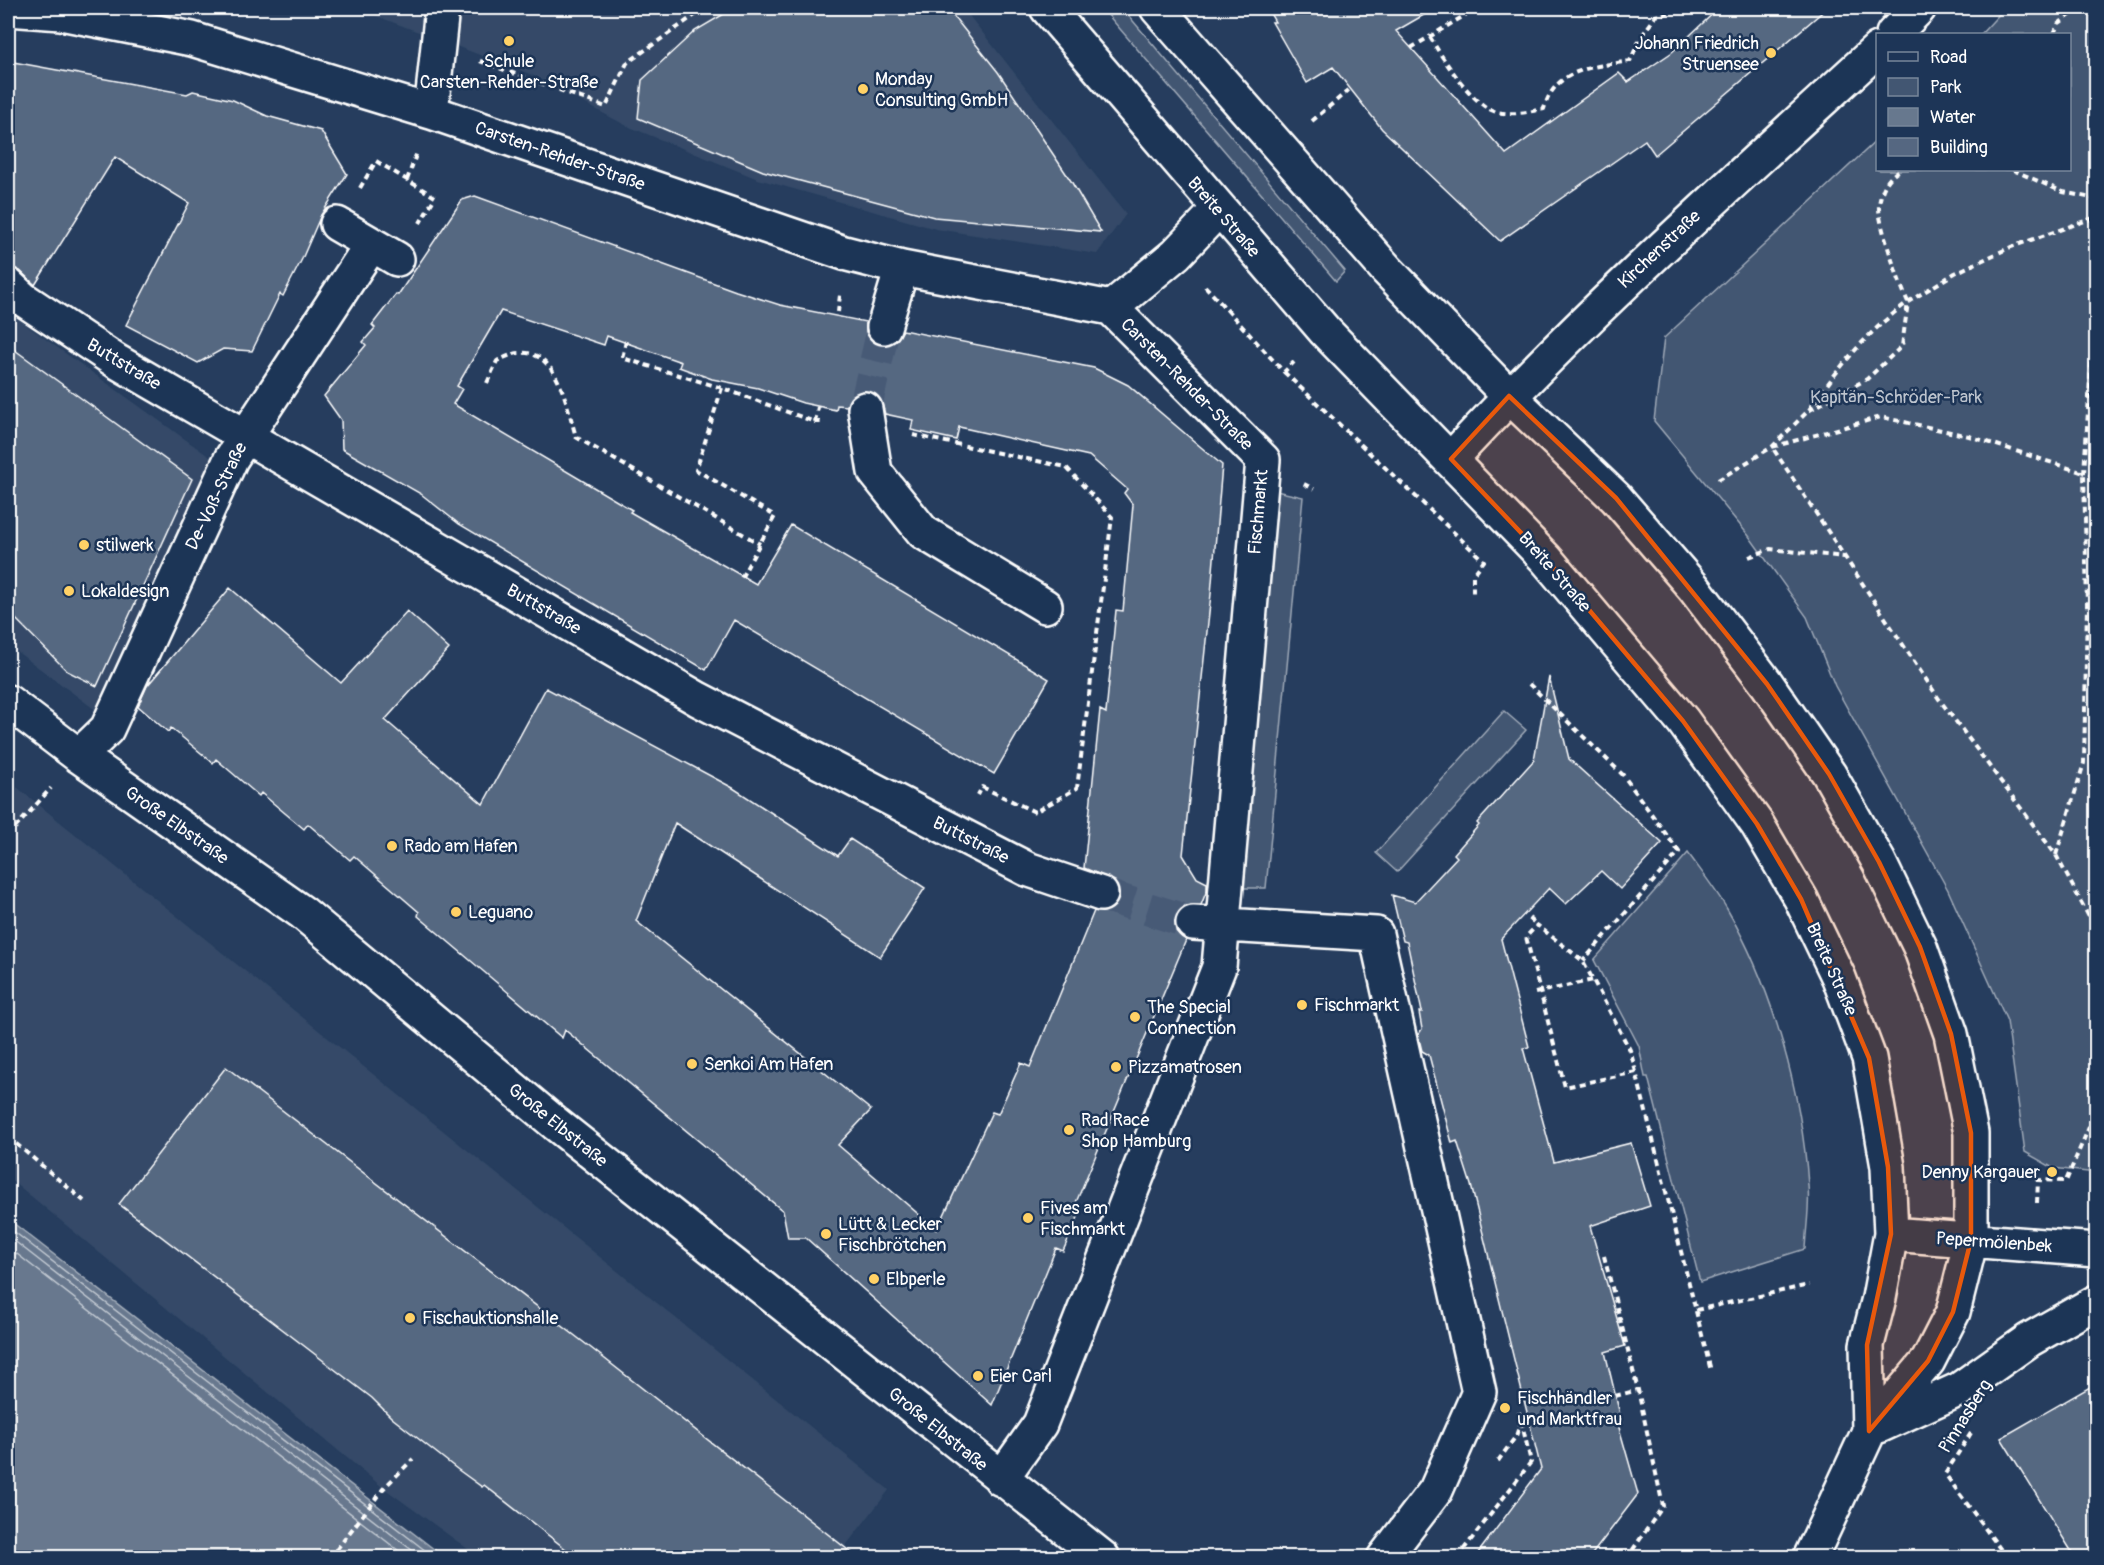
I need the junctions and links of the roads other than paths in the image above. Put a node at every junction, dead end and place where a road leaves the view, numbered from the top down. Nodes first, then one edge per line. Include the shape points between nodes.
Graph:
1 (442, 8) edge
2 (1047, 8) edge
3 (1157, 8) edge
4 (1919, 8) edge
5 (8, 9) edge
6 (1894, 33) edge
7 (1876, 51) edge
8 (431, 112) junction
9 (1218, 210) junction
10 (337, 224) dead end
11 (902, 268) junction
12 (8, 285) edge
13 (1111, 308) junction
14 (884, 327) tunnel mouth
15 (1509, 396) junction
16 (867, 417) tunnel mouth
17 (246, 435) junction
18 (1451, 459) junction
19 (1263, 460) joint
20 (1045, 606) dead end
21 (8, 702) edge
22 (79, 756) junction
23 (1101, 894) tunnel mouth
24 (1208, 923) junction
25 (1891, 1234) junction
26 (1971, 1240) junction
27 (2097, 1250) edge
28 (2097, 1302) edge
29 (1869, 1431) junction
30 (1001, 1479) junction
31 (1103, 1557) edge
32 (1384, 1557) edge
33 (1810, 1557) edge

1 - 8 street
2 - 9 street, Breite Straße
3 - 15 street via 1388,270
4 - 6 street
5 - 8 street, Carsten-Rehder-Straße via 61,14 192,39
7 - 15 street, Kirchenstraße via 1630,276
8 - 11 street, Carsten-Rehder-Straße via 844,253
9 - 13 street, Carsten-Rehder-Straße via 1176,254
9 - 18 street, Breite Straße via 1325,331
10 - 17 street, De-Voß-Straße via 384,252
11 - 13 street, Carsten-Rehder-Straße
11 - 14 street
12 - 17 street, Buttstraße via 116,361
13 - 19 street, Carsten-Rehder-Straße
15 - 18 street, Kirchenstraße
15 - 26 street via 1616,498 1694,588 1829,774 1879,862 1920,947 1951,1034 1971,1133
16 - 20 street via 875,472 923,532
17 - 22 street, De-Voß-Straße via 231,459 107,729
17 - 23 street, Buttstraße via 698,699 1027,869
18 - 25 street, Breite Straße via 1546,559 1683,721 1757,824 1801,899 1839,978 1869,1059 1887,1155
19 - 24 street, Fischmarkt
21 - 22 street, Große Elbstraße
22 - 30 street, Große Elbstraße via 303,913 556,1124
24 - 30 street, Fischmarkt via 1219,967 1040,1424
24 - 32 street via 1376,934 1479,1392 1437,1490
25 - 26 street, Pepermölenbek
25 - 29 street, Breite Straße via 1867,1345
26 - 27 street, Pepermölenbek
26 - 29 street via 1953,1312 1928,1361
28 - 29 street via 2029,1340 1960,1389
29 - 33 street
30 - 31 street, Große Elbstraße

